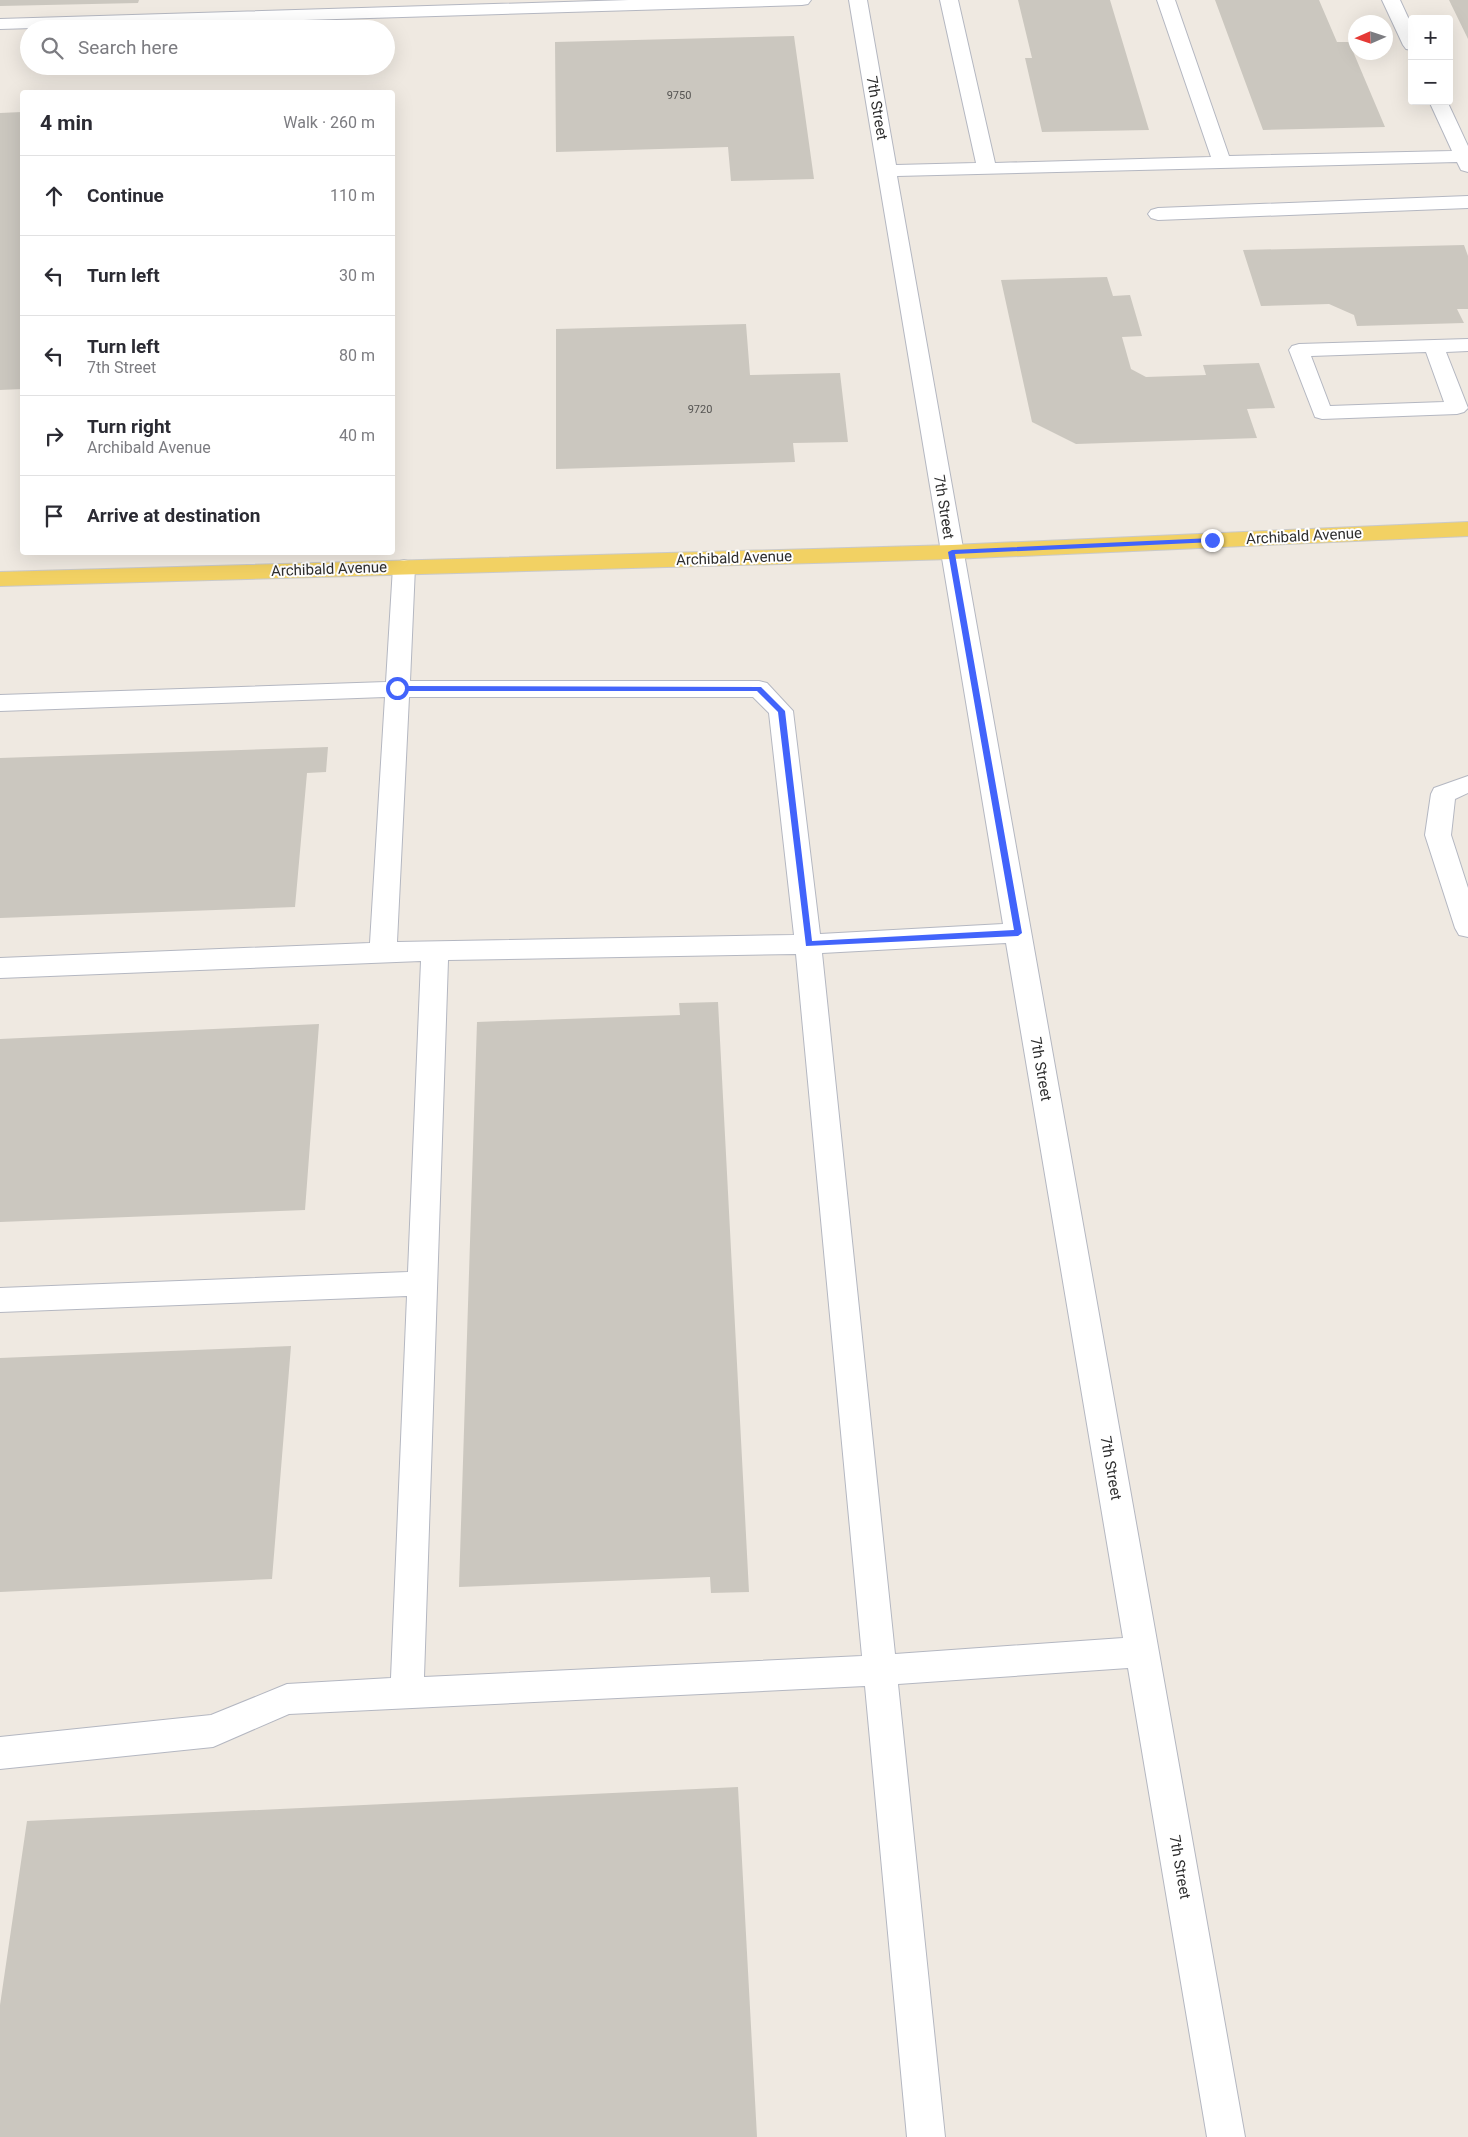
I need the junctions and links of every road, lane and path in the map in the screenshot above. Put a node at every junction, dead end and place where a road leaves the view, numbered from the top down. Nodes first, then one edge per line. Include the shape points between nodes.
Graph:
1 (768, 0) edge
2 (802, 0) edge
3 (858, 0) edge
4 (949, 0) edge
5 (1166, 0) edge
6 (1391, 0) edge
7 (311, 8) edge
8 (78, 20) edge
9 (20, 23) edge
10 (0, 24) edge
11 (1408, 36) edge
12 (1440, 105) edge
13 (1466, 161) edge
14 (1222, 163) junction
15 (987, 168) junction
16 (888, 171) junction
17 (1468, 202) edge
18 (1158, 214) dead end
19 (1468, 345) edge
20 (1434, 346) junction
21 (1468, 529) edge
22 (952, 552) junction
23 (404, 567) junction
24 (0, 579) edge
25 (397, 688) junction
26 (0, 703) edge
27 (1468, 784) edge
28 (1468, 928) edge
29 (1018, 933) junction
30 (808, 944) junction
31 (382, 952) junction
32 (434, 952) junction
33 (0, 968) edge
34 (422, 1283) junction
35 (0, 1300) edge
36 (1142, 1652) junction
37 (880, 1670) junction
38 (407, 1693) junction
39 (0, 1753) edge
40 (926, 2137) edge
41 (1226, 2137) edge

1 - 2 street
1 - 7 street
3 - 16 street, 7th Street
4 - 15 street
5 - 14 street
6 - 11 street
7 - 8 street
9 - 10 street
12 - 13 street
13 - 14 street
14 - 15 street
15 - 16 street
16 - 22 street, 7th Street
17 - 18 street
19 - 20 street
20 - 20 street via 1414,346 1299,350 1322,413 1457,408
21 - 22 main road, Archibald Avenue
22 - 23 main road, Archibald Avenue
22 - 29 street, 7th Street
23 - 24 main road, Archibald Avenue
23 - 25 street
25 - 26 street
25 - 30 street via 759,688 781,711
25 - 31 street
27 - 28 street via 1443,794 1438,835
29 - 30 street
29 - 36 street, 7th Street
30 - 32 street
30 - 37 street
31 - 32 street
31 - 33 street
32 - 34 street
34 - 35 street
34 - 38 street
36 - 37 street
36 - 41 street, 7th Street
37 - 38 street
37 - 40 street
38 - 39 street via 287,1699 213,1731

